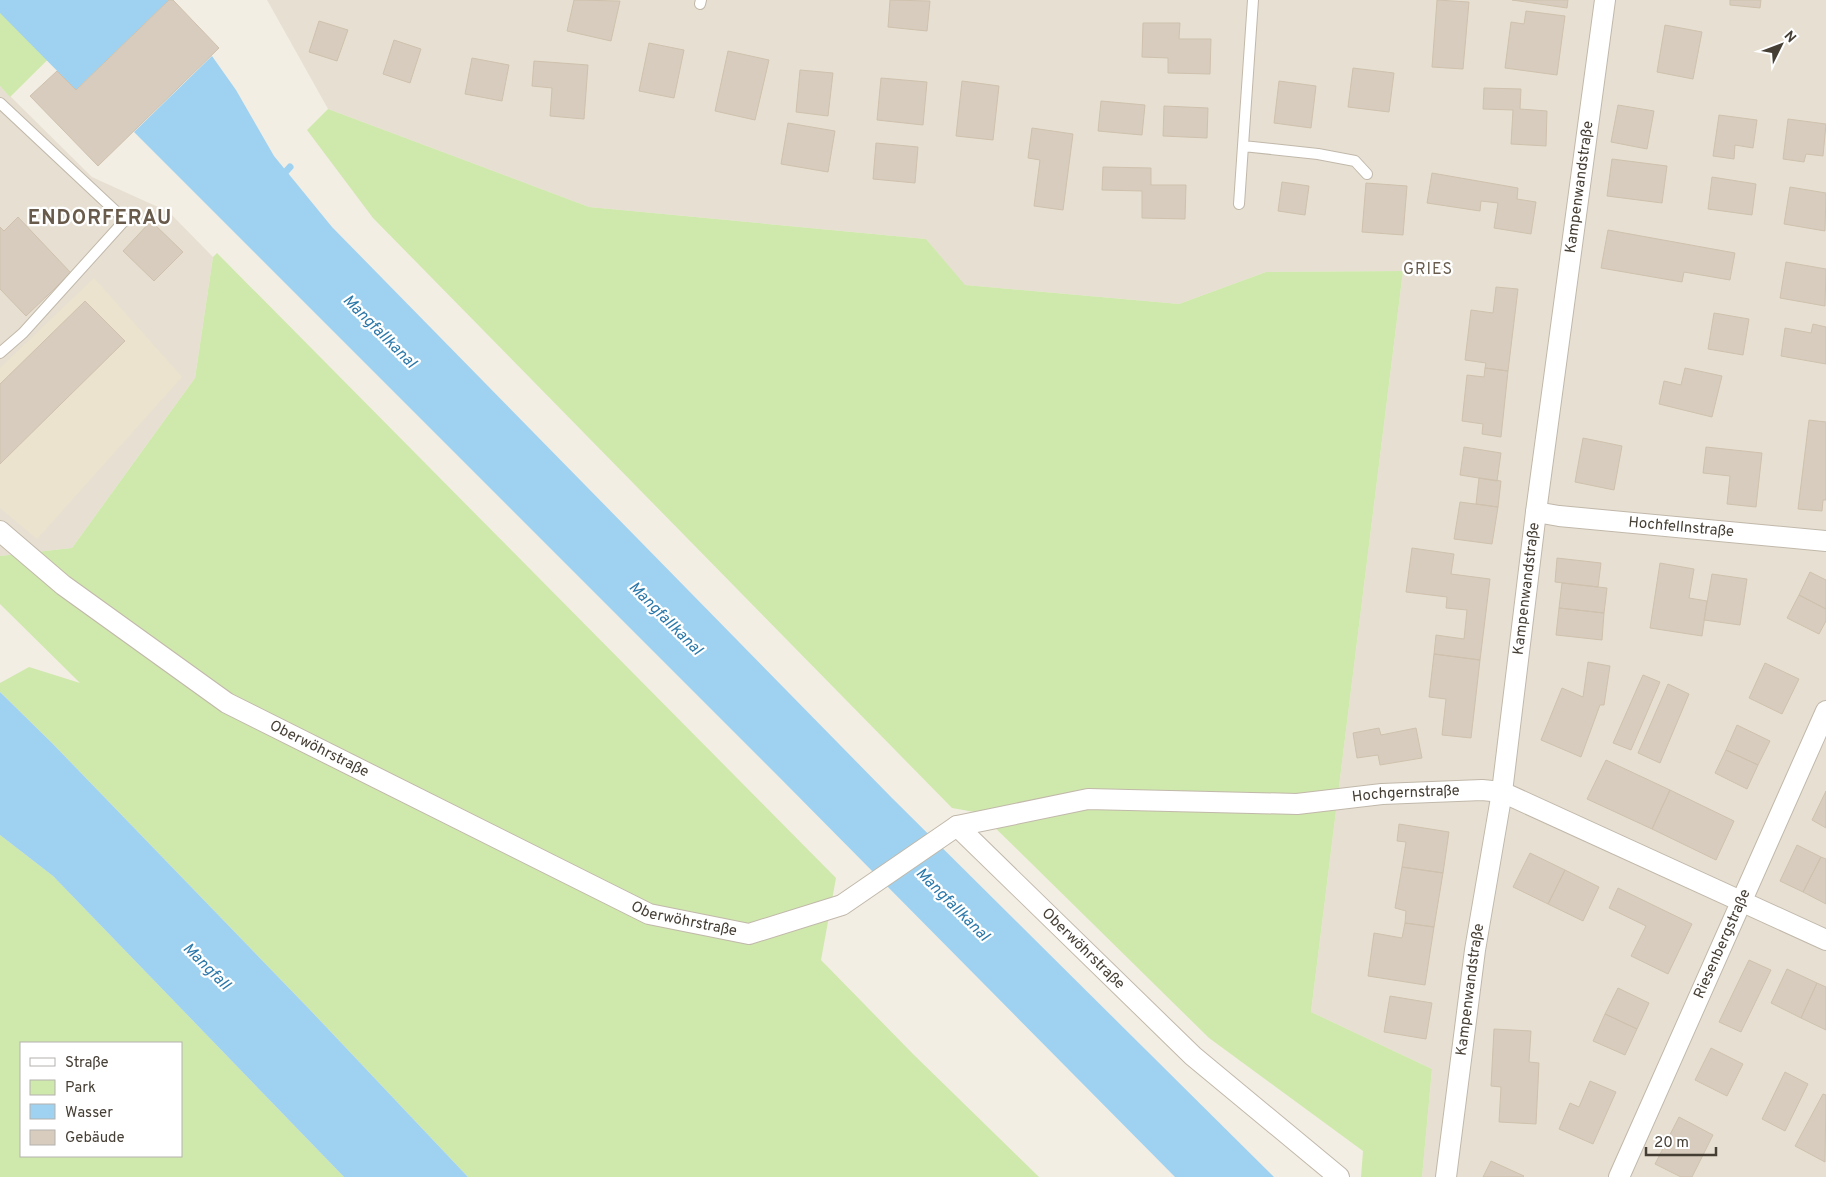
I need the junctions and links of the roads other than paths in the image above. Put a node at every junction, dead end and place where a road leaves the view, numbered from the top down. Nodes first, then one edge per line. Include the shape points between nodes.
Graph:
1 (1253, 0) edge
2 (1605, 0) edge
3 (0, 102) edge
4 (1244, 146) junction
5 (1367, 174) dead end
6 (1239, 204) dead end
7 (0, 353) edge
8 (1536, 512) junction
9 (0, 531) edge
10 (1826, 541) edge
11 (1826, 712) edge
12 (1502, 792) junction
13 (952, 829) junction
14 (1742, 903) junction
15 (1826, 940) edge
16 (1339, 1177) edge
17 (1446, 1177) edge
18 (1619, 1177) edge

1 - 4 lane
2 - 8 street, Kampenwandstraße
3 - 7 lane via 125,220 24,332
4 - 5 lane via 1355,161
4 - 6 lane
8 - 10 street, Hochfellnstraße
8 - 12 street, Kampenwandstraße
9 - 13 street, Oberwöhrstraße via 63,584 228,703 649,914 749,934 842,905
11 - 14 street, Riesenbergstraße
12 - 13 street, Hochgernstraße via 1382,794 1297,804 1088,799
12 - 14 street, Hochgernstraße
12 - 17 street, Kampenwandstraße via 1475,950
13 - 16 street, Oberwöhrstraße via 1194,1056
14 - 15 street, Hochgernstraße
14 - 18 street, Riesenbergstraße

